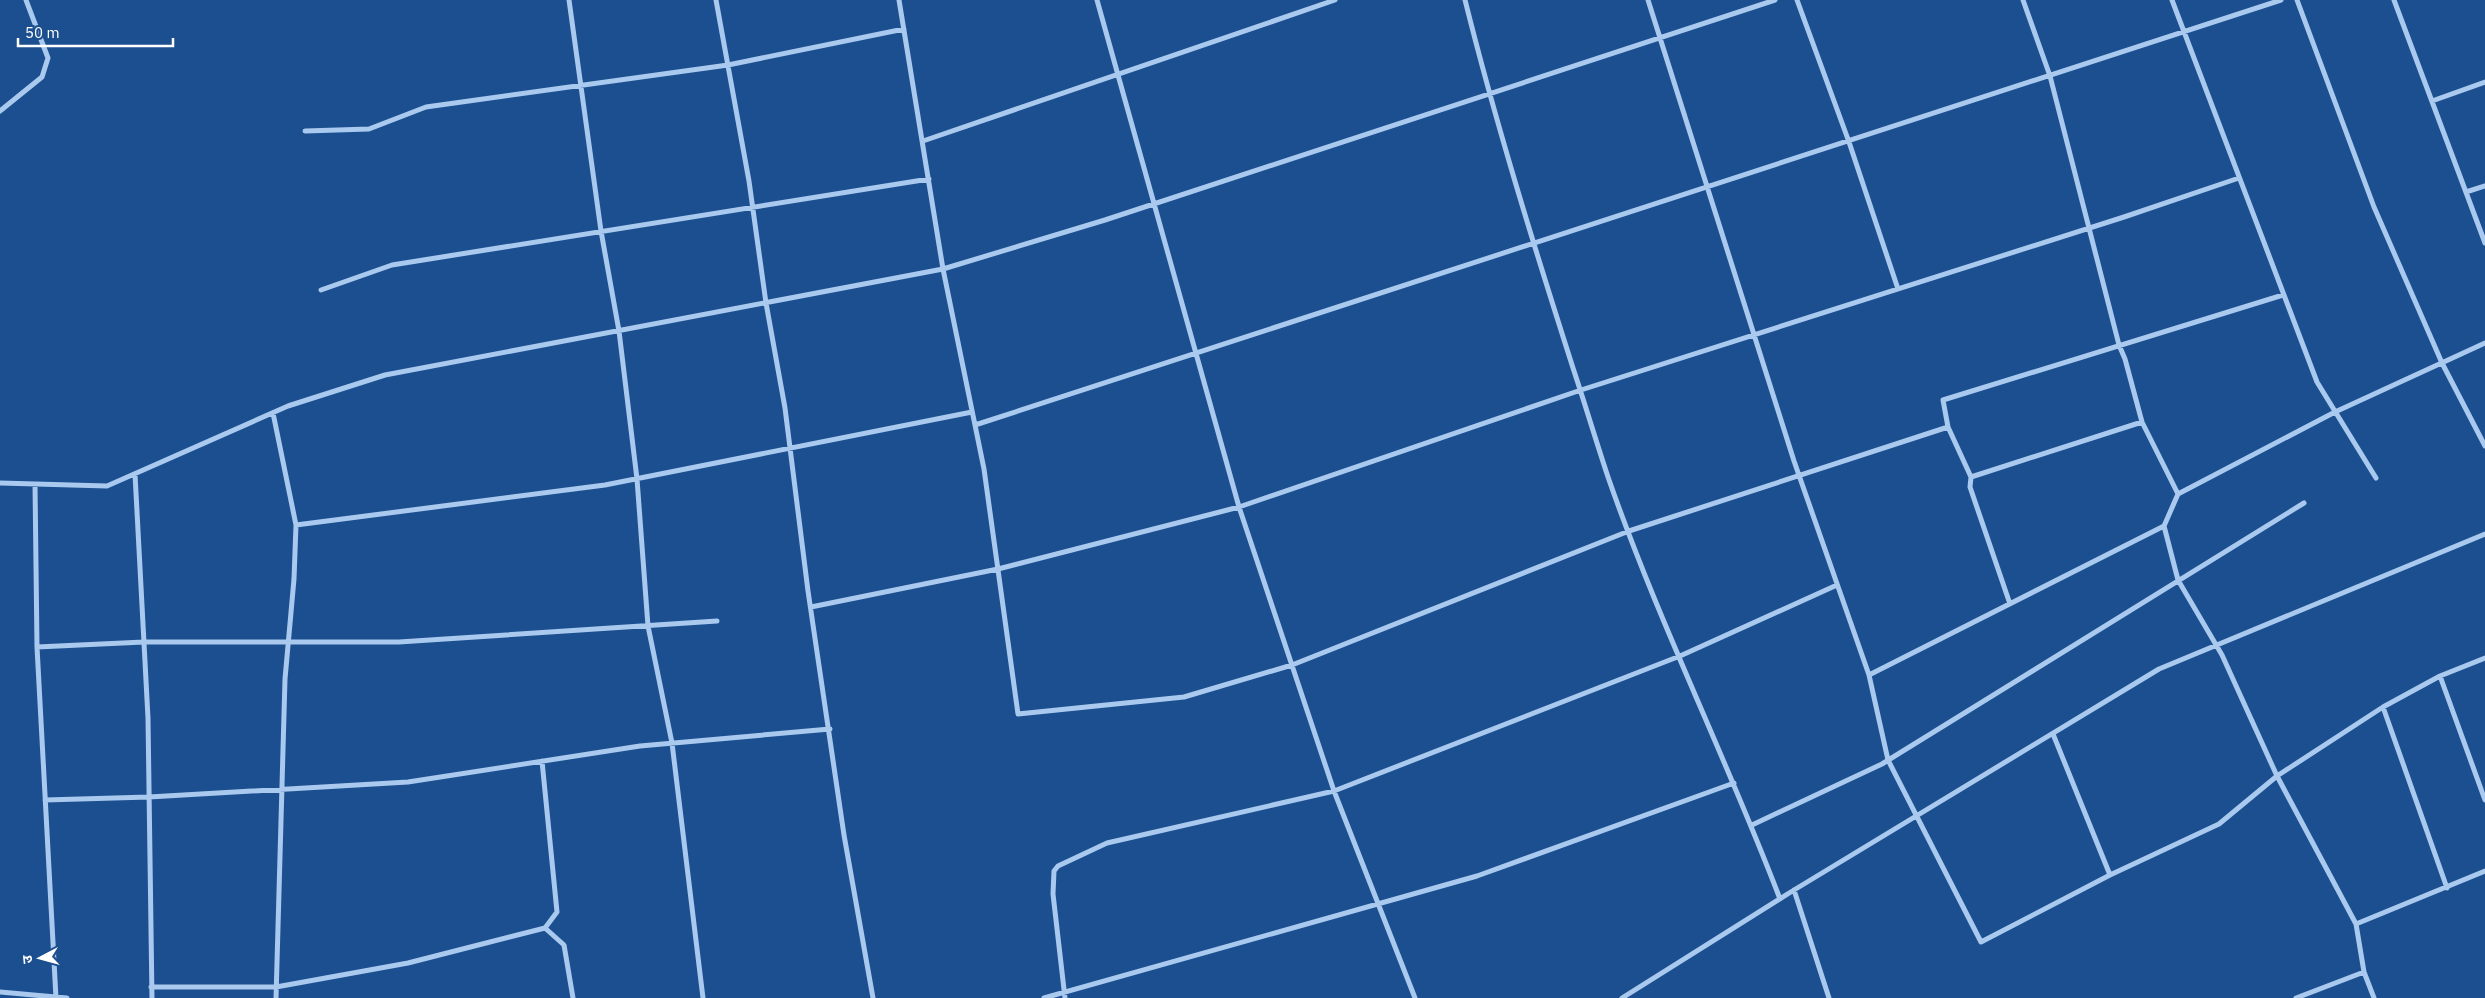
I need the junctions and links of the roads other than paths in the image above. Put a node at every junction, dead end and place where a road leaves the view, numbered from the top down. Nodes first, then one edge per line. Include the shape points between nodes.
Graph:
1 (26, 0) edge
2 (569, 0) edge
3 (716, 0) edge
4 (899, 0) edge
5 (1098, 0) edge
6 (1335, 0) edge
7 (1465, 0) edge
8 (1648, 0) edge
9 (1775, 0) edge
10 (1797, 0) edge
11 (2023, 0) edge
12 (2172, 0) edge
13 (2280, 0) edge
14 (2297, 0) edge
15 (2394, 0) edge
16 (904, 29) junction
17 (2184, 32) junction
18 (1660, 37) junction
19 (728, 65) junction
20 (1118, 75) junction
21 (2050, 76) junction
22 (2485, 82) edge
23 (581, 86) junction
24 (1488, 93) junction
25 (2432, 101) junction
26 (0, 111) edge
27 (305, 131) dead end
28 (923, 141) junction
29 (1849, 142) junction
30 (2239, 178) junction
31 (929, 179) junction
32 (2485, 186) edge
33 (1708, 188) junction
34 (2466, 192) junction
35 (1155, 204) junction
36 (752, 207) junction
37 (2089, 228) junction
38 (601, 231) junction
39 (2485, 243) edge
40 (1533, 244) junction
41 (943, 269) junction
42 (1898, 289) junction
43 (322, 290) dead end
44 (2283, 294) junction
45 (766, 303) junction
46 (619, 331) junction
47 (1753, 335) junction
48 (2485, 343) edge
49 (2119, 345) junction
50 (1196, 352) junction
51 (2442, 363) junction
52 (1581, 390) junction
53 (972, 412) junction
54 (2335, 412) junction
55 (273, 413) junction
56 (2142, 422) junction
57 (975, 424) junction
58 (1948, 427) junction
59 (2485, 446) edge
60 (790, 448) junction
61 (135, 474) junction
62 (1799, 474) junction
63 (1971, 477) junction
64 (2376, 478) dead end
65 (637, 479) junction
66 (0, 483) edge
67 (35, 484) junction
68 (2178, 494) junction
69 (2304, 504) dead end
70 (1239, 507) junction
71 (296, 525) junction
72 (2164, 526) junction
73 (1629, 531) junction
74 (2485, 534) edge
75 (998, 569) junction
76 (2178, 580) junction
77 (1838, 586) junction
78 (2010, 604) junction
79 (811, 607) junction
80 (717, 621) dead end
81 (648, 626) junction
82 (144, 642) junction
83 (288, 642) junction
84 (2216, 645) junction
85 (37, 647) junction
86 (1680, 656) junction
87 (2485, 658) edge
88 (1292, 665) junction
89 (1869, 675) junction
90 (2440, 676) junction
91 (2383, 707) junction
92 (830, 729) junction
93 (2053, 734) junction
94 (672, 743) junction
95 (1888, 760) junction
96 (542, 761) junction
97 (2277, 776) junction
98 (1734, 783) junction
99 (282, 789) junction
100 (1334, 791) junction
101 (150, 797) junction
102 (45, 800) junction
103 (2485, 800) edge
104 (1916, 817) junction
105 (1752, 825) junction
106 (2485, 871) edge
107 (2110, 875) junction
108 (2447, 888) junction
109 (1794, 890) junction
110 (1780, 899) junction
111 (1378, 905) junction
112 (2356, 924) junction
113 (545, 928) junction
114 (2364, 972) junction
115 (152, 987) junction
116 (276, 987) junction
117 (0, 992) edge
118 (1065, 995) edge
119 (56, 997) edge
120 (67, 998) edge
121 (152, 998) edge
122 (276, 998) edge
123 (573, 998) edge
124 (703, 998) edge
125 (873, 998) edge
126 (1044, 998) edge
127 (1415, 998) edge
128 (1622, 998) edge
129 (1829, 998) edge
130 (2296, 998) edge
131 (2374, 998) edge

1 - 26 street via 48,58 42,77
2 - 23 street
3 - 19 street
4 - 16 street
5 - 20 street
6 - 20 street
7 - 24 street
8 - 18 street
9 - 18 street
10 - 29 street
11 - 21 street
12 - 17 street
13 - 17 street
14 - 51 street via 2374,208
15 - 25 street
16 - 19 street
16 - 28 street
17 - 21 street
17 - 30 street
18 - 24 street
18 - 33 street
19 - 23 street
19 - 36 street
20 - 28 street
20 - 35 street
21 - 29 street
21 - 37 street
22 - 25 street
23 - 27 street via 426,107 369,129
23 - 38 street
24 - 35 street
24 - 40 street
25 - 34 street
28 - 31 street
29 - 33 street
29 - 42 street
30 - 37 street
30 - 44 street
31 - 36 street
31 - 41 street
32 - 34 street
33 - 40 street
33 - 47 street
34 - 39 street
35 - 41 street
35 - 50 street
36 - 38 street
36 - 45 street
37 - 42 street
37 - 49 street
38 - 43 street via 392,265
38 - 46 street
40 - 50 street
40 - 52 street
41 - 45 street
41 - 53 street
42 - 47 street
44 - 49 street
44 - 54 street via 2317,382
45 - 46 street
45 - 60 street
46 - 55 street via 385,375
46 - 65 street
47 - 52 street
47 - 62 street
48 - 51 street
49 - 56 street
49 - 58 street via 1943,400
50 - 57 street
50 - 70 street
51 - 54 street
51 - 59 street
52 - 70 street
52 - 73 street via 1608,478
53 - 57 street
53 - 60 street
54 - 64 street
54 - 68 street
55 - 61 street
55 - 71 street
56 - 63 street
56 - 68 street
57 - 75 street
58 - 62 street
58 - 63 street
60 - 65 street
60 - 79 street
61 - 67 street via 107,486
61 - 82 street
62 - 73 street
62 - 77 street
63 - 78 street via 1970,487
65 - 71 street
65 - 81 street
66 - 67 street
67 - 85 street
68 - 72 street
69 - 76 street
70 - 75 street
70 - 88 street
71 - 83 street
72 - 76 street
72 - 78 street
73 - 86 street
73 - 88 street
74 - 84 street
75 - 79 street
75 - 88 street via 1018,714 1184,696
76 - 84 street
76 - 95 street
77 - 86 street
77 - 89 street
78 - 89 street
79 - 92 street
80 - 81 street
81 - 83 street via 399,642
81 - 94 street
82 - 83 street
82 - 85 street
82 - 101 street
83 - 99 street
84 - 93 street via 2159,669
84 - 97 street
85 - 102 street
86 - 98 street
86 - 100 street
87 - 90 street
88 - 100 street
89 - 95 street
90 - 91 street
90 - 103 street
91 - 97 street
91 - 108 street
92 - 94 street
92 - 125 street via 844,834
93 - 104 street
93 - 107 street
94 - 96 street
94 - 124 street
95 - 104 street
95 - 105 street
96 - 99 street via 408,782
96 - 113 street via 558,912
97 - 107 street via 2219,824
97 - 112 street
98 - 105 street
98 - 111 street via 1477,876
99 - 101 street
99 - 116 street
100 - 111 street
100 - 118 street via 1106,843 1058,866 1054,871 1053,894
101 - 102 street
101 - 115 street
102 - 119 street
104 - 107 street via 1981,942
104 - 109 street
105 - 110 street
106 - 108 street
108 - 112 street
109 - 110 street
109 - 129 street
110 - 128 street
111 - 118 street
111 - 127 street
112 - 114 street
113 - 116 street via 408,963
113 - 123 street via 564,945
114 - 130 street
114 - 131 street
115 - 116 street
115 - 121 street
116 - 122 street
117 - 119 street
118 - 126 street
119 - 120 street

